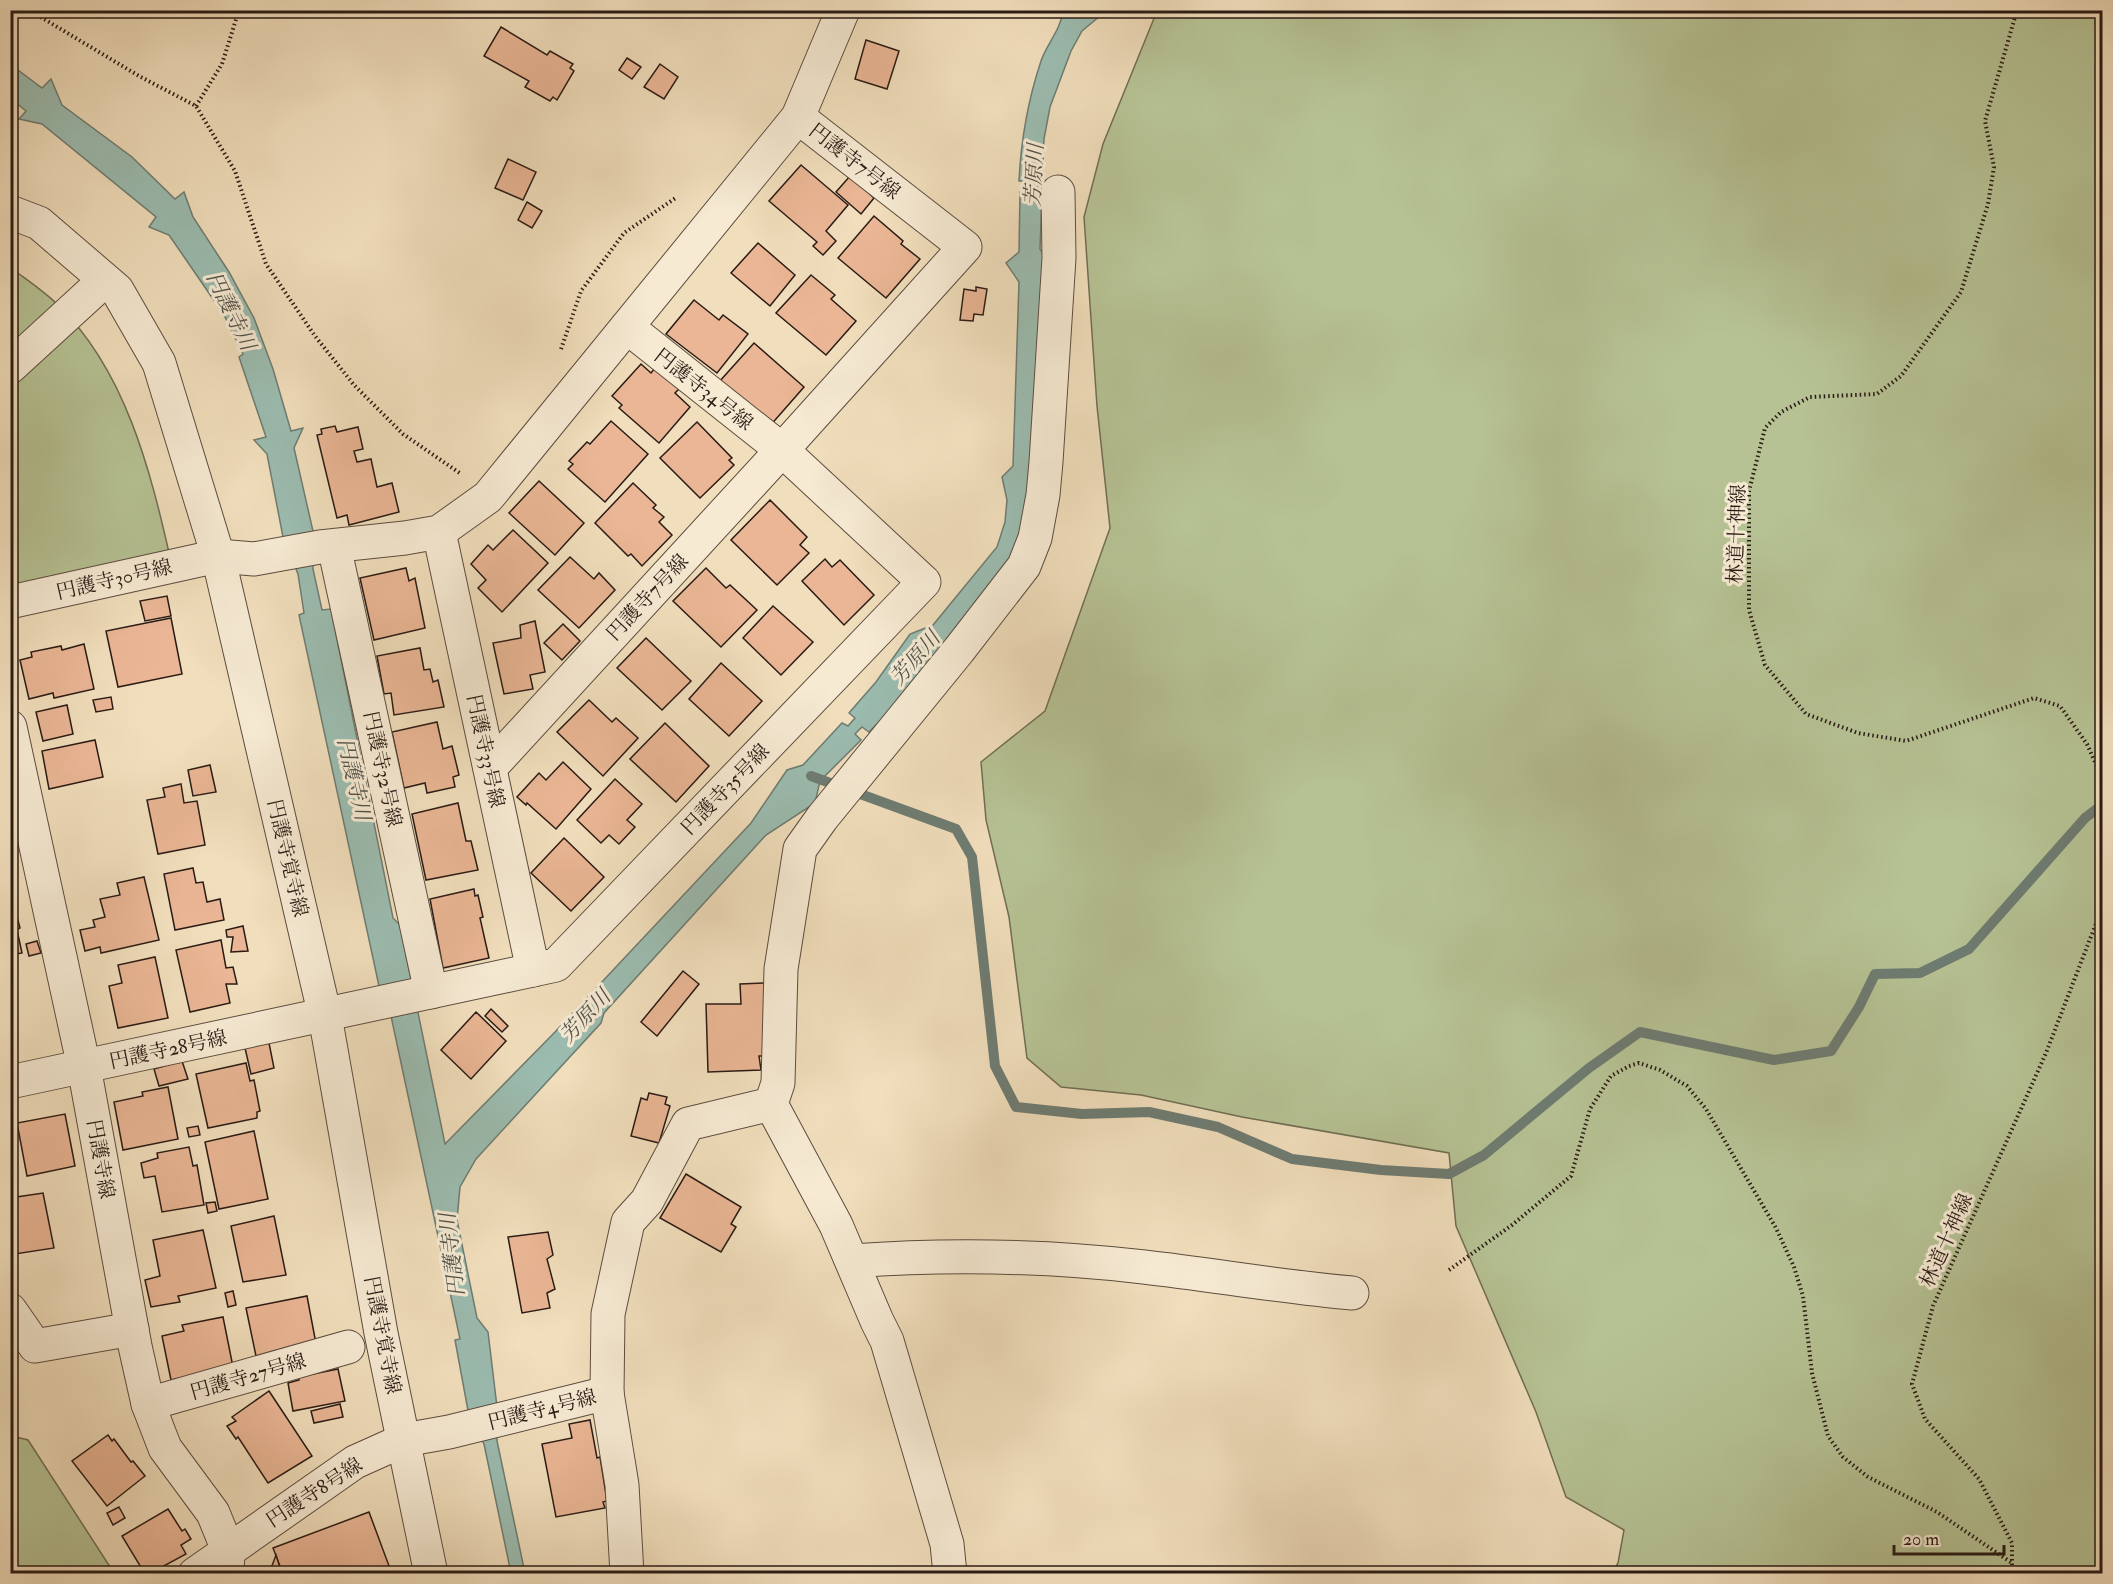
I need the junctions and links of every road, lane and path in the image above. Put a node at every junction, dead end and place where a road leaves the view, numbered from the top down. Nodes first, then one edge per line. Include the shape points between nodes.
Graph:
1 (29, 10) edge
2 (239, 10) edge
3 (843, 10) edge
4 (2017, 10) edge
5 (196, 106) junction
6 (798, 117) junction
7 (1058, 192) dead end
8 (676, 197) dead end
9 (10, 212) edge
10 (105, 280) junction
11 (627, 327) junction
12 (556, 358) dead end
13 (10, 367) edge
14 (782, 450) junction
15 (468, 467) dead end
16 (461, 474) junction
17 (455, 480) dead end
18 (439, 532) junction
19 (327, 547) junction
20 (218, 556) junction
21 (10, 602) edge
22 (10, 727) edge
23 (490, 768) junction
24 (2103, 778) edge
25 (22, 831) edge
26 (2103, 908) edge
27 (533, 970) junction
28 (431, 992) junction
29 (340, 1012) junction
30 (84, 1067) junction
31 (10, 1082) edge
32 (771, 1104) junction
33 (852, 1261) junction
34 (1449, 1270) dead end
35 (1353, 1293) dead end
36 (10, 1310) edge
37 (132, 1329) junction
38 (348, 1347) dead end
39 (607, 1393) junction
40 (148, 1404) junction
41 (404, 1440) junction
42 (227, 1562) edge
43 (2012, 1563) junction
44 (195, 1574) edge
45 (432, 1574) edge
46 (627, 1574) edge
47 (950, 1574) edge
48 (2012, 1574) edge

1 - 5 path
2 - 5 path via 222,64
3 - 6 street
4 - 24 path, 林道十神線 via 1985,121 1994,167 1988,204 1961,292 1901,376 1877,394 1810,397 1781,412 1765,428 1749,491 1749,610 1765,665 1806,714 1858,733 1906,741 2034,698 2060,706 2087,744
5 - 16 path via 235,171 266,264 315,336 354,385 403,434
6 - 11 street, 円護寺7号線
6 - 14 street, 円護寺7号線 via 965,247
7 - 32 street via 1059,258 1047,451 1035,538 1024,566 800,849 781,969 778,1083
8 - 12 path via 624,233 581,291
9 - 10 street, 円護寺覚寺線 via 39,223
10 - 13 street
10 - 20 street, 円護寺覚寺線 via 117,290 159,363
11 - 14 street, 円護寺34号線
11 - 18 street, 円護寺7号線 via 488,496
14 - 23 street, 円護寺7号線
14 - 27 street, 円護寺35号線 via 924,582 556,965
15 - 16 path
16 - 17 path
18 - 19 street, 円護寺7号線
18 - 23 street, 円護寺33号線
19 - 20 street, 円護寺7号線 via 254,559
19 - 28 street, 円護寺32号線
20 - 21 street, 円護寺30号線
20 - 29 street, 円護寺覚寺線
22 - 25 street, 円護寺線
23 - 27 street, 円護寺33号線
25 - 30 street, 円護寺線
26 - 43 path, 林道十神線 via 2046,1053 1933,1305 1912,1384 1925,1419 1979,1479 2012,1543
27 - 28 street, 円護寺35号線
28 - 29 street, 円護寺35号線
29 - 30 street, 円護寺28号線
29 - 41 street, 円護寺覚寺線 via 381,1333
30 - 31 street, 円護寺28号線
30 - 37 street, 円護寺線
32 - 33 street
32 - 39 street via 688,1124 647,1202 628,1222 608,1314
33 - 35 street via 1024,1259 1143,1267
33 - 47 street via 887,1341 947,1544
34 - 43 path via 1571,1176 1590,1109 1611,1076 1639,1064 1660,1070 1687,1086 1706,1109 1776,1228 1794,1267 1803,1296 1812,1373 1828,1436 1843,1457 1868,1477 1937,1512
36 - 37 street via 35,1346
37 - 40 street, 円護寺線
38 - 40 street, 円護寺27号線
39 - 41 street, 円護寺4号線
39 - 46 street, 円護寺4号線 via 622,1485
40 - 42 street, 円護寺線 via 165,1448 213,1512
41 - 42 street, 円護寺8号線 via 355,1462
41 - 45 street, 円護寺覚寺線
42 - 44 street, 円護寺8号線
43 - 48 path, 林道十神線

